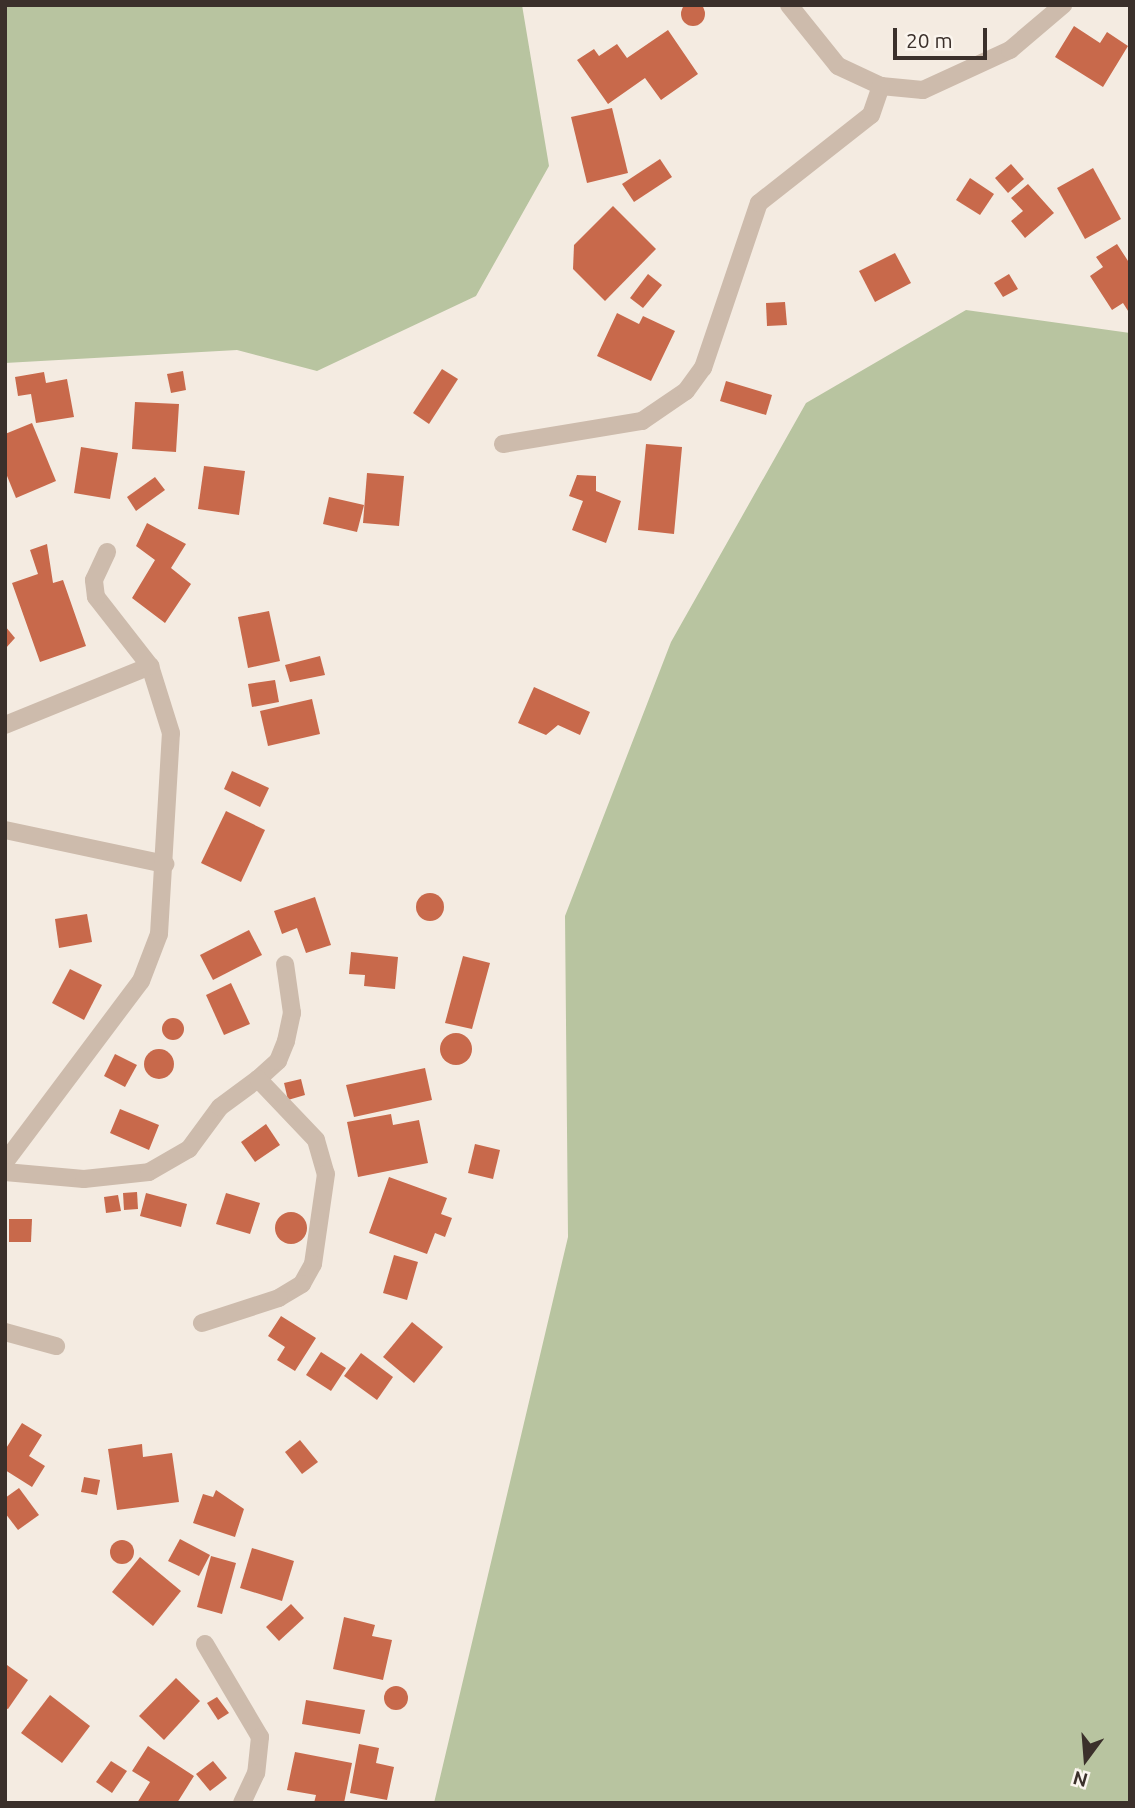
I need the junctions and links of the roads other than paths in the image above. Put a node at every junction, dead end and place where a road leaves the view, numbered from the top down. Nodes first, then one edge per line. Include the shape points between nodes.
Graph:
1 (789, 5) edge
2 (1063, 5) edge
3 (881, 86) junction
4 (503, 444) dead end
5 (107, 552) dead end
6 (150, 666) junction
7 (5, 725) edge
8 (5, 830) edge
9 (165, 864) junction
10 (285, 964) dead end
11 (258, 1079) junction
12 (5, 1162) edge
13 (5, 1172) edge
14 (202, 1323) dead end
15 (5, 1332) edge
16 (56, 1346) dead end
17 (205, 1644) dead end
18 (242, 1803) edge

1 - 3 street via 838,66
2 - 3 street via 1010,50 923,90
3 - 4 street via 871,116 759,203 703,368 686,391 642,421
5 - 6 street via 94,580 96,597
6 - 7 street
6 - 9 street via 172,733
8 - 9 street
9 - 12 street via 159,934 141,981
10 - 11 street via 292,1013 286,1041 278,1061
11 - 13 street via 220,1107 189,1149 149,1172 84,1179
11 - 14 street via 319,1151 326,1174 313,1264 302,1284 279,1298
15 - 16 street
17 - 18 street via 260,1737 256,1773

